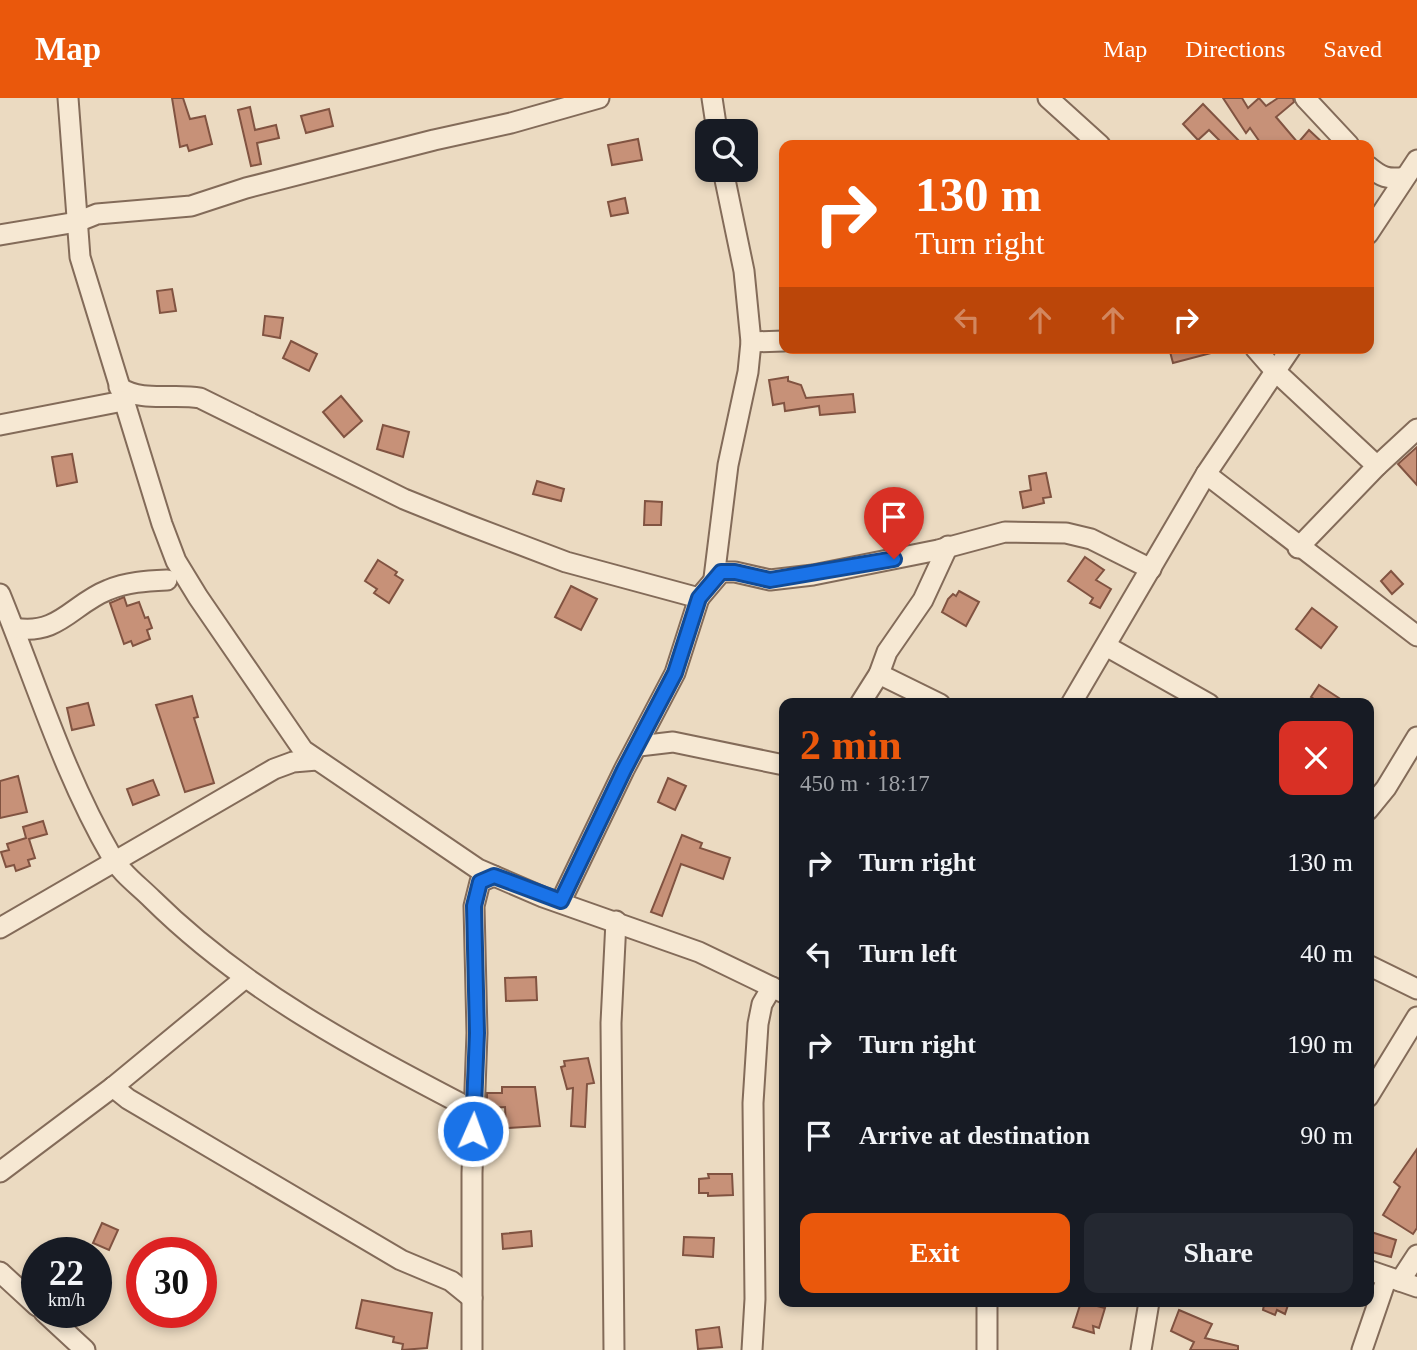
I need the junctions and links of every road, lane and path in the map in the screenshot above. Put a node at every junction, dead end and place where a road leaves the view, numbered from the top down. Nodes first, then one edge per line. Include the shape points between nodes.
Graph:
1 (68, 98) edge
2 (599, 98) edge
3 (712, 98) edge
4 (1048, 98) edge
5 (1305, 98) edge
6 (715, 119) edge
7 (1094, 140) edge
8 (1344, 140) edge
9 (1417, 160) edge
10 (1374, 171) edge
11 (1405, 177) junction
12 (725, 182) edge
13 (77, 222) junction
14 (1374, 225) edge
15 (0, 235) edge
16 (779, 341) edge
17 (751, 342) junction
18 (1260, 354) edge
19 (1287, 354) edge
20 (1275, 371) junction
21 (121, 394) junction
22 (0, 425) edge
23 (1417, 429) edge
24 (1377, 466) junction
25 (1206, 474) junction
26 (948, 547) junction
27 (1298, 548) junction
28 (1151, 569) junction
29 (714, 578) junction
30 (167, 580) dead end
31 (0, 594) edge
32 (699, 598) junction
33 (10, 632) edge
34 (1417, 636) edge
35 (1106, 646) junction
36 (879, 674) junction
37 (864, 698) edge
38 (928, 698) edge
39 (1075, 698) edge
40 (1198, 698) edge
41 (1417, 737) edge
42 (639, 746) junction
43 (317, 760) junction
44 (779, 764) edge
45 (1374, 799) edge
46 (113, 860) junction
47 (466, 862) junction
48 (494, 876) junction
49 (476, 890) junction
50 (561, 901) junction
51 (617, 921) junction
52 (0, 928) edge
53 (1374, 968) edge
54 (244, 979) junction
55 (1417, 989) edge
56 (769, 991) edge
57 (1417, 1017) edge
58 (113, 1087) junction
59 (1374, 1087) edge
60 (473, 1110) junction
61 (0, 1172) edge
62 (1417, 1255) edge
63 (0, 1272) edge
64 (1393, 1279) edge
65 (21, 1291) edge
66 (472, 1298) junction
67 (987, 1307) edge
68 (1148, 1307) edge
69 (61, 1328) edge
70 (85, 1350) edge
71 (472, 1350) edge
72 (614, 1350) edge
73 (752, 1350) edge
74 (987, 1350) edge
75 (1141, 1350) edge
76 (1362, 1350) edge

1 - 13 street
2 - 13 street via 191,206 97,214
3 - 6 street
4 - 7 street
5 - 8 street
9 - 11 street
10 - 11 street via 1392,180
11 - 14 street
12 - 17 street via 744,271
13 - 15 street
13 - 21 street via 80,257
16 - 17 street
17 - 29 street via 728,465
18 - 20 street
19 - 20 street
20 - 24 street
20 - 25 street
21 - 22 street
21 - 32 street via 200,398 404,499 466,524 566,562
21 - 43 street via 176,561 270,705 303,750
23 - 24 street
24 - 27 street
25 - 27 street
25 - 28 street
26 - 28 street via 1005,532 1066,533 1091,539
26 - 29 street via 813,575 770,580 721,572
26 - 36 street
27 - 34 street
28 - 35 street
29 - 32 street
30 - 33 street via 128,582 104,591 46,627
31 - 33 street
32 - 42 street via 675,673
33 - 46 street
35 - 39 street
35 - 40 street
36 - 37 street
36 - 38 street
41 - 45 street
42 - 44 street via 673,742
42 - 50 street
43 - 46 street via 274,769
43 - 47 street
46 - 52 street
46 - 54 street via 172,919
47 - 48 street
47 - 49 street
48 - 49 street via 480,882
48 - 50 street
49 - 60 street
50 - 51 street
51 - 56 street via 699,952
51 - 72 street via 611,1023
53 - 55 street
54 - 58 street
54 - 60 street via 312,1022
56 - 73 street via 758,1024 753,1103
57 - 59 street
58 - 61 street
58 - 66 street via 377,1246 452,1281
60 - 66 street
62 - 64 street
63 - 65 street
64 - 76 street
66 - 71 street
67 - 74 street
68 - 75 street
69 - 70 street

